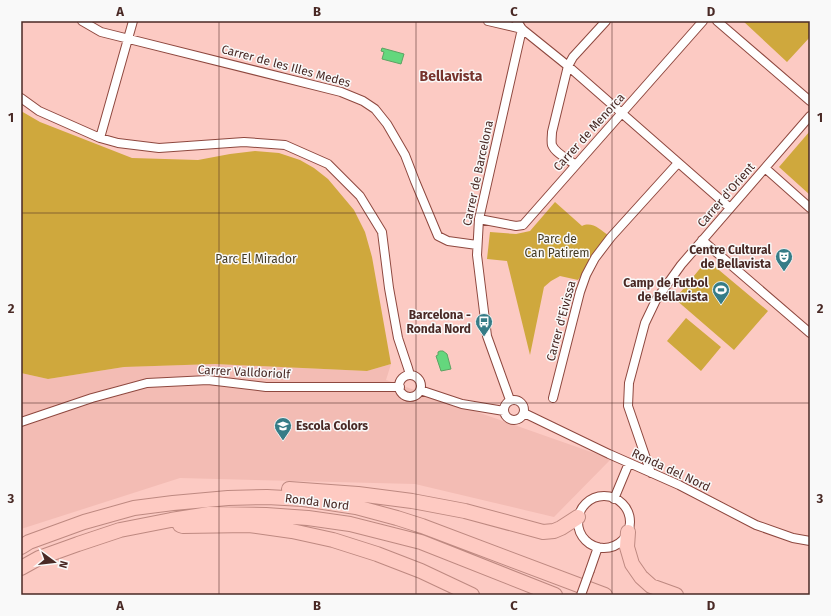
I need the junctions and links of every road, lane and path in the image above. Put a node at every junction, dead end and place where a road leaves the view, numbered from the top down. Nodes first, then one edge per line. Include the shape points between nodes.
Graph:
1 (82, 21) edge
2 (133, 21) edge
3 (488, 21) edge
4 (517, 21) edge
5 (606, 21) edge
6 (703, 21) edge
7 (717, 21) edge
8 (522, 29) junction
9 (128, 39) junction
10 (568, 66) junction
11 (21, 98) edge
12 (810, 101) edge
13 (622, 113) junction
14 (810, 116) edge
15 (100, 138) junction
16 (678, 162) junction
17 (576, 165) junction
18 (765, 168) junction
19 (730, 208) junction
20 (810, 208) edge
21 (479, 219) junction
22 (702, 240) junction
23 (477, 245) junction
24 (810, 333) edge
25 (410, 375) junction
26 (400, 387) junction
27 (420, 390) junction
28 (553, 398) dead end
29 (510, 400) junction
30 (504, 411) junction
31 (524, 413) junction
32 (21, 422) edge
33 (629, 463) junction
34 (651, 473) junction
35 (614, 498) junction
36 (202, 499) junction
37 (578, 517) junction
38 (171, 520) junction
39 (628, 532) junction
40 (810, 541) edge
41 (21, 547) edge
42 (598, 547) junction
43 (21, 568) edge
44 (472, 595) edge
45 (555, 595) edge
46 (581, 595) edge
47 (605, 595) edge
48 (676, 595) edge

1 - 9 street, Carrer de les Illes Medes via 101,32
2 - 9 street
3 - 8 street
4 - 8 street
5 - 10 street
6 - 13 street, Carrer de Menorca
7 - 12 street
8 - 10 street
8 - 21 street, Carrer de Barcelona
9 - 15 street
9 - 23 street, Carrer de les Illes Medes via 341,92 363,101 375,109 388,124 406,155 438,236 448,241
10 - 13 street
10 - 17 street via 551,139 552,146
11 - 15 street via 39,111
13 - 16 street
13 - 17 street, Carrer de Menorca
14 - 18 street, Carrer d'Orient
15 - 25 street via 159,148 244,142 285,145 328,164 360,196 382,232 398,338
16 - 19 street
16 - 28 street, Carrer d'Eivissa via 611,237 586,275
17 - 21 street, Carrer de Menorca via 523,226
18 - 19 street, Carrer d'Orient
18 - 20 street
19 - 22 street, Carrer d'Orient
21 - 23 street, Carrer de Barcelona
22 - 24 street
22 - 34 street, Carrer d'Orient via 656,300 645,323 629,383 628,406
23 - 29 street, Carrer de Barcelona via 487,336
25 - 26 street via 401,380
25 - 27 street via 419,380
26 - 27 street via 402,393 409,396 416,395
26 - 32 street, Carrer Valldoriolf via 266,387 208,380 147,383
27 - 30 street via 462,404
29 - 30 street via 505,404
29 - 31 street via 523,403
30 - 31 street via 507,418 514,420 519,419
31 - 33 street, Ronda del Nord
33 - 34 street, Ronda del Nord
33 - 35 street
34 - 40 street, Ronda del Nord via 756,525
35 - 37 street via 594,498 586,503
35 - 39 street via 625,507 629,515
36 - 37 highway via 212,493 275,488 358,494 466,511 543,532 561,528
36 - 41 highway, Ronda Nord via 134,508 84,522
36 - 47 highway, Ronda Nord via 267,497 303,499 356,507 422,526
37 - 42 street via 581,535 587,542
38 - 43 highway, Ronda Nord via 120,530 39,558
38 - 44 highway via 183,526 249,524 333,540 421,571
38 - 45 highway, Ronda Nord via 208,514 266,515 350,524 421,542
39 - 42 street via 616,545
39 - 48 highway via 627,547 632,564 641,577 651,586
42 - 46 street, bridge

